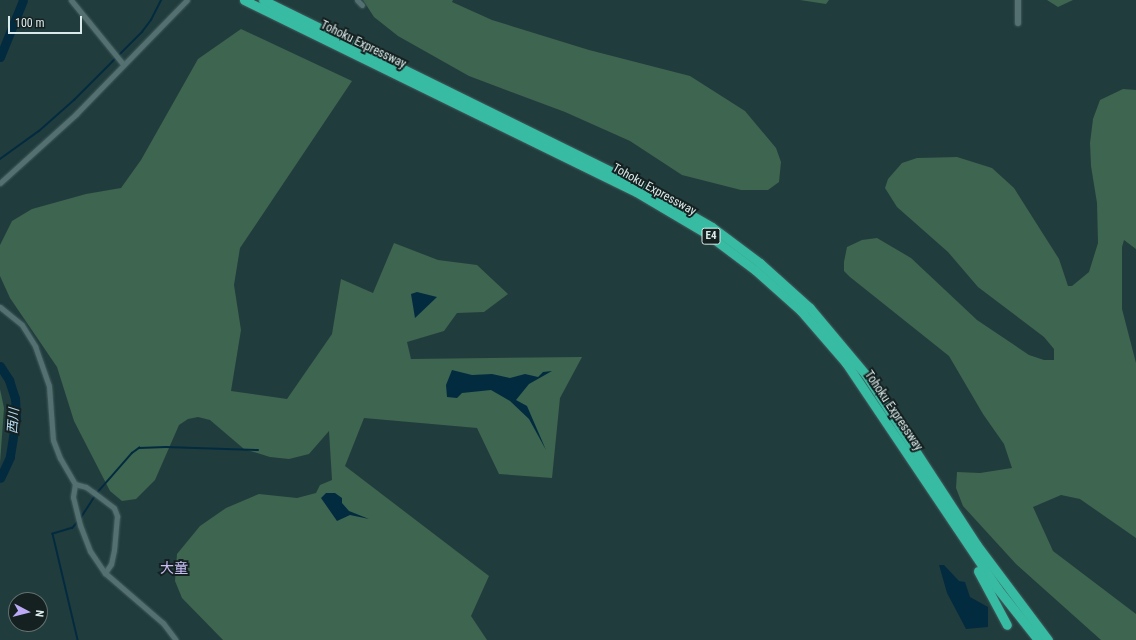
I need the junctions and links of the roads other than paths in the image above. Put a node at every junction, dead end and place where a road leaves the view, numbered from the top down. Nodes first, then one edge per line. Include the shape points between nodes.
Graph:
1 (71, 0) edge
2 (187, 0) edge
3 (244, 0) edge
4 (263, 0) edge
5 (357, 0) edge
6 (1018, 0) edge
7 (362, 5) dead end
8 (1018, 23) dead end
9 (123, 64) junction
10 (0, 183) edge
11 (0, 307) edge
12 (75, 484) junction
13 (926, 484) junction
14 (105, 573) junction
15 (1007, 625) dead end
16 (176, 640) edge
17 (1038, 640) edge
18 (1048, 640) edge

1 - 9 street
2 - 9 street
3 - 13 highway, Tohoku Expressway / E4 via 623,185 708,234 776,288 820,331 862,385
4 - 18 highway, Tohoku Expressway / E4 via 639,184 712,227 760,263 815,314 866,375 976,544
5 - 7 street
6 - 8 street
9 - 10 street via 52,137
11 - 12 street via 22,325 35,346 49,386 53,440
12 - 14 street via 74,497 80,525 90,551
12 - 14 street via 86,487 99,496 114,508 117,516 114,550 111,564
13 - 15 highway via 943,519 983,579
13 - 17 highway, Tohoku Expressway / E4 via 997,588
14 - 16 street via 163,623

